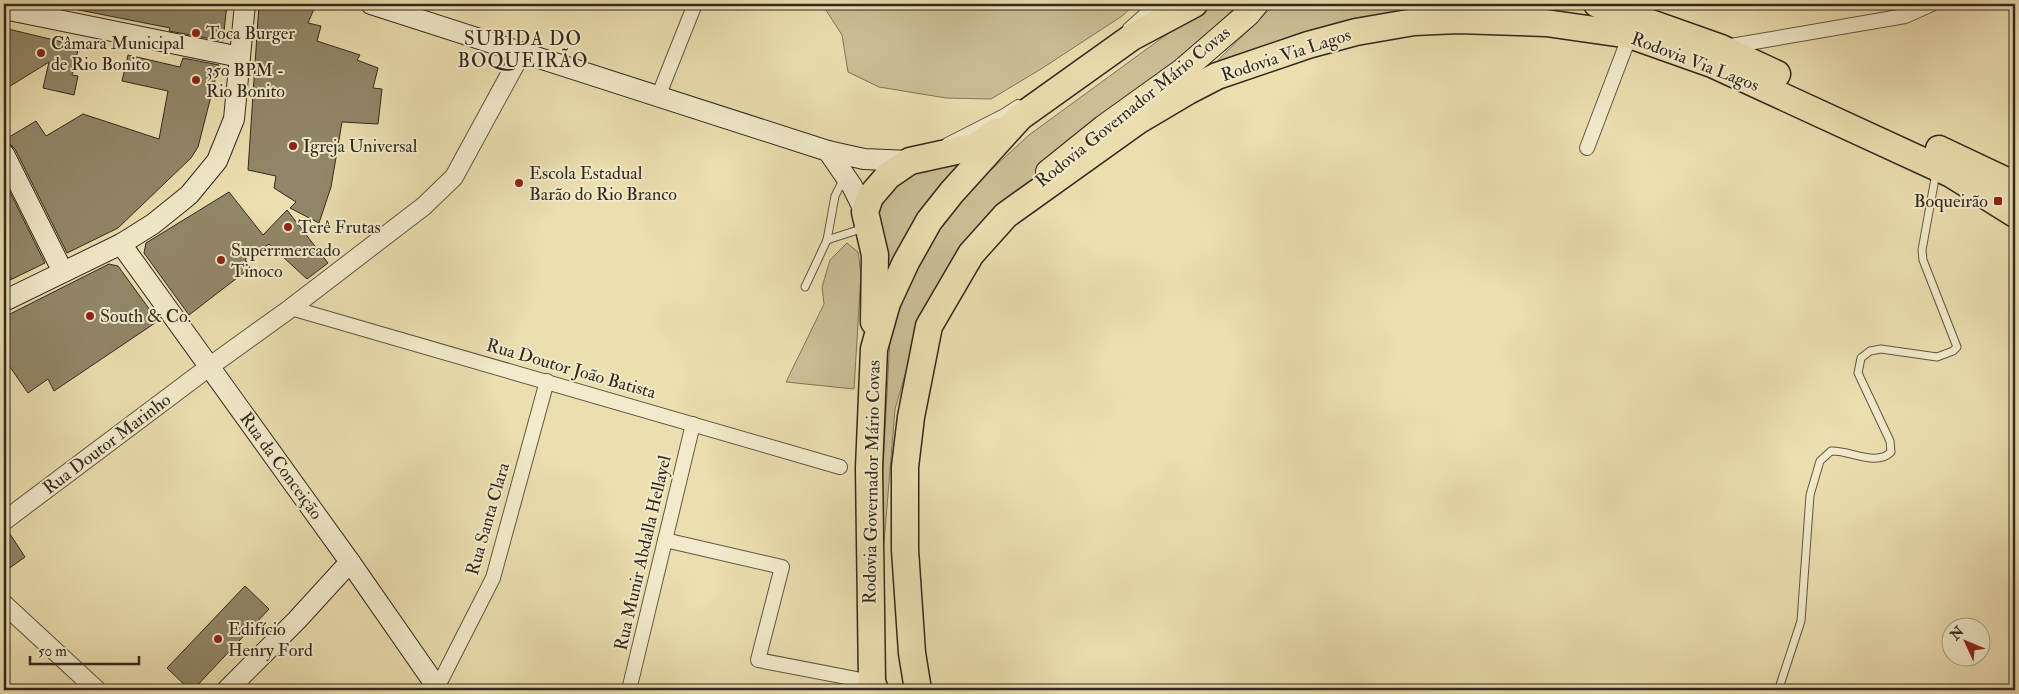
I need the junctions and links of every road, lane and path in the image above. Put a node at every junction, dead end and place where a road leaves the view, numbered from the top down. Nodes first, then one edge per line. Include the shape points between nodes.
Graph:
1 (245, 4) edge
2 (371, 4) edge
3 (695, 4) edge
4 (1155, 4) edge
5 (1169, 4) edge
6 (1194, 4) edge
7 (1596, 4) edge
8 (1616, 4) edge
9 (1932, 4) edge
10 (4, 9) edge
11 (1252, 9) edge
12 (1630, 35) junction
13 (1132, 37) junction
14 (1729, 47) junction
15 (522, 54) junction
16 (240, 57) junction
17 (658, 96) junction
18 (1020, 117) junction
19 (1587, 148) dead end
20 (828, 151) junction
21 (4, 154) edge
22 (910, 161) junction
23 (1937, 167) junction
24 (845, 177) junction
25 (2015, 185) edge
26 (2015, 214) edge
27 (1006, 215) junction
28 (866, 220) junction
29 (826, 240) junction
30 (121, 244) junction
31 (63, 272) junction
32 (805, 287) dead end
33 (4, 301) edge
34 (291, 308) junction
35 (874, 349) junction
36 (209, 367) junction
37 (546, 381) junction
38 (693, 424) junction
39 (840, 467) dead end
40 (4, 521) edge
41 (665, 540) junction
42 (350, 562) junction
43 (4, 604) edge
44 (1780, 684) dead end
45 (874, 686) edge
46 (438, 689) edge
47 (97, 690) edge
48 (227, 690) edge
49 (629, 690) edge
50 (918, 690) edge

1 - 16 main road
2 - 15 main road
3 - 17 street
4 - 22 street via 1108,45 1004,114
5 - 13 highway, Rodovia Governador Mário Covas
6 - 13 highway
7 - 14 highway, Rodovia Via Lagos
8 - 14 street
9 - 14 street via 1905,16
10 - 16 main road
11 - 27 highway, Rodovia Governador Mário Covas via 1182,71 1064,158
12 - 19 street
12 - 23 highway, Rodovia Via Lagos via 1712,64
12 - 27 highway, Rodovia Via Lagos via 1546,23 1458,20 1414,22 1356,32 1308,45 1217,76 1188,91 1139,120
13 - 18 highway, Rodovia Governador Mário Covas
14 - 25 highway, Rodovia Via Lagos
15 - 17 main road
15 - 34 street, Rua Doutor Marinho via 454,177 424,206
16 - 30 main road via 234,119 217,161 189,195
17 - 20 main road
18 - 22 highway via 974,147
18 - 35 highway, Rodovia Governador Mário Covas via 929,221 887,303
20 - 22 main road via 864,159
20 - 24 main road
21 - 31 main road
22 - 28 highway via 888,176 870,198
23 - 26 highway, Rodovia Via Lagos
23 - 44 lane via 1923,260 1956,347 1937,357 1881,350 1870,351 1861,358 1858,374 1890,441 1891,452 1876,459 1831,451 1820,462 1810,495 1801,621
24 - 28 main road
24 - 29 lane via 835,196
27 - 50 highway, Rodovia Governador Mário Covas via 971,254 929,326 911,416 905,468 904,550
28 - 29 lane
28 - 35 highway via 874,256
29 - 32 lane
30 - 31 main road
30 - 36 main road, Rua da Conceição
31 - 33 main road
34 - 36 street, Rua Doutor Marinho
34 - 37 street, Rua Doutor João Batista
35 - 45 highway, Rodovia Governador Mário Covas via 869,468
36 - 40 street, Rua Doutor Marinho
36 - 42 main road, Rua da Conceição
37 - 38 street, Rua Doutor João Batista
37 - 46 street, Rua Santa Clara via 493,578
38 - 39 street, Rua Doutor João Batista
38 - 41 street, Rua Munir Abdalla Hellayel
41 - 45 street via 782,567 758,660
41 - 49 street, Rua Munir Abdalla Hellayel
42 - 46 main road, Rua da Conceição
42 - 48 main road
43 - 47 street

